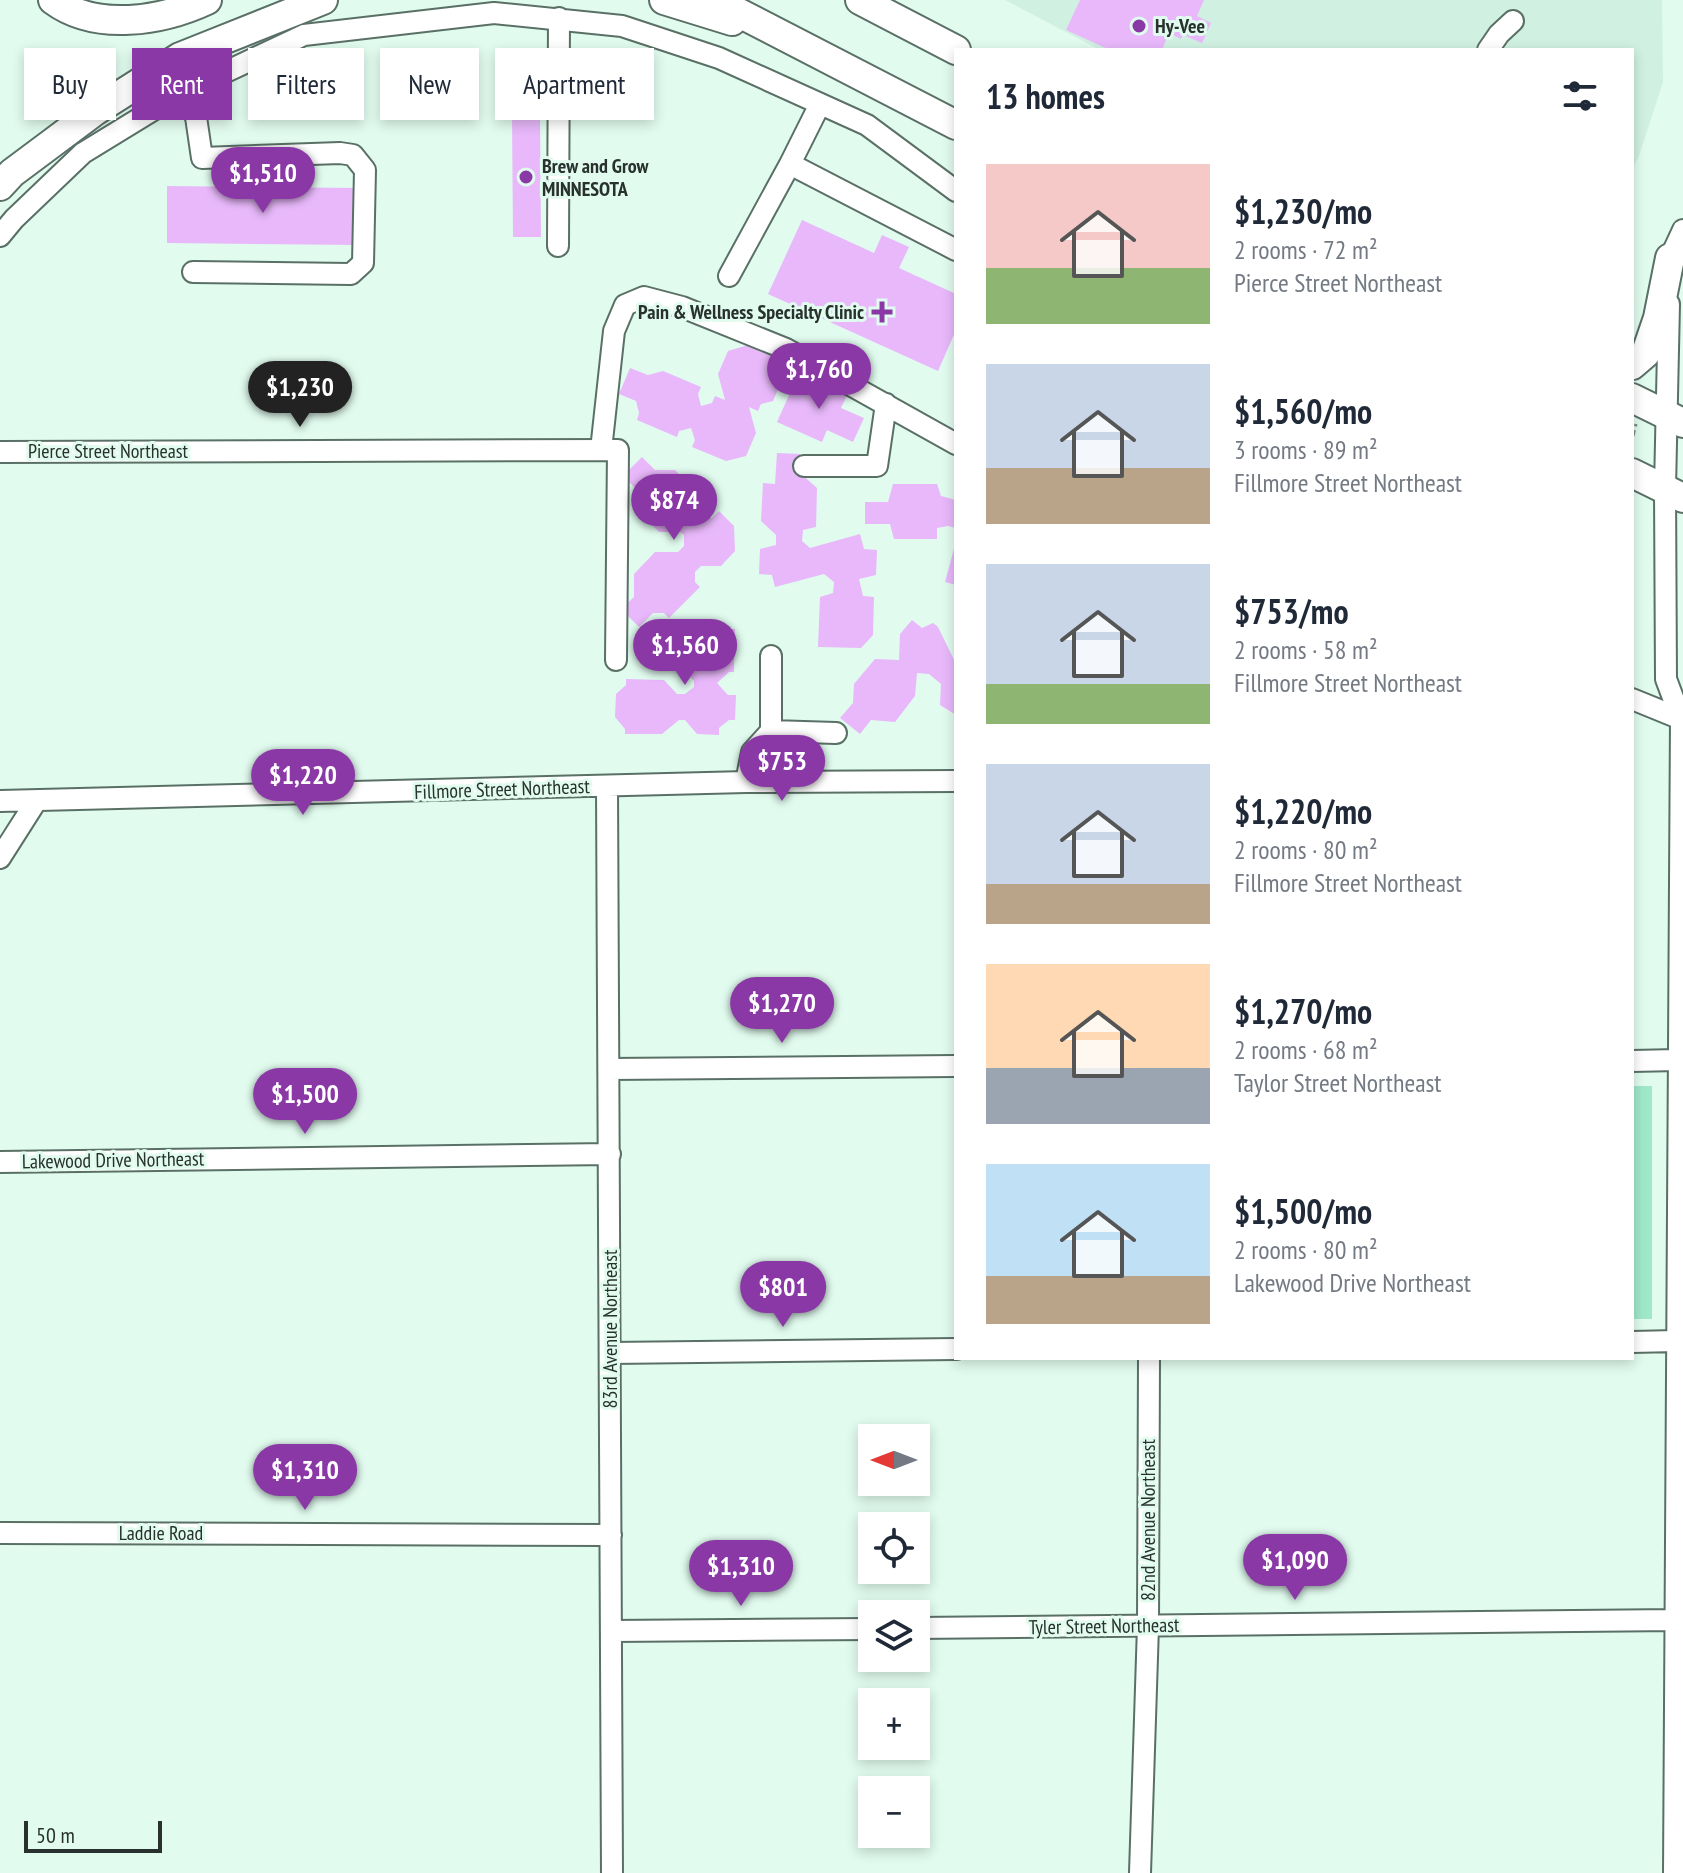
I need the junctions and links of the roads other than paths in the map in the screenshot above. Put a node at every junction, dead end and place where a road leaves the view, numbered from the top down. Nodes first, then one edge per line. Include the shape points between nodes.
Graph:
1 (53, 0) edge
2 (207, 0) edge
3 (323, 0) edge
4 (664, 0) edge
5 (714, 0) edge
6 (860, 0) edge
7 (559, 18) junction
8 (1513, 21) dead end
9 (782, 36) junction
10 (1489, 48) edge
11 (954, 49) edge
12 (232, 69) edge
13 (820, 104) junction
14 (137, 120) edge
15 (196, 120) edge
16 (954, 124) edge
17 (790, 164) junction
18 (0, 186) edge
19 (954, 190) edge
20 (1683, 230) edge
21 (0, 236) edge
22 (558, 246) dead end
23 (954, 249) edge
24 (1670, 258) junction
25 (193, 272) dead end
26 (729, 276) dead end
27 (1634, 363) edge
28 (886, 404) junction
29 (1634, 410) edge
30 (1675, 419) edge
31 (954, 443) edge
32 (601, 450) junction
33 (0, 452) edge
34 (804, 466) dead end
35 (1634, 474) edge
36 (1674, 493) edge
37 (771, 656) dead end
38 (616, 660) dead end
39 (1634, 700) edge
40 (1682, 717) edge
41 (771, 731) junction
42 (836, 733) dead end
43 (954, 781) edge
44 (746, 782) junction
45 (607, 786) junction
46 (0, 801) edge
47 (35, 803) junction
48 (1682, 803) edge
49 (0, 858) edge
50 (1677, 1060) junction
51 (1634, 1061) edge
52 (954, 1066) edge
53 (609, 1069) junction
54 (610, 1154) junction
55 (0, 1162) edge
56 (1680, 1254) edge
57 (1676, 1341) junction
58 (1634, 1342) edge
59 (954, 1349) edge
60 (610, 1353) junction
61 (1149, 1360) edge
62 (0, 1533) edge
63 (611, 1535) junction
64 (1675, 1620) junction
65 (1148, 1626) junction
66 (930, 1628) edge
67 (858, 1629) edge
68 (611, 1631) junction
69 (1679, 1663) edge
70 (612, 1873) edge
71 (1140, 1873) edge
72 (1674, 1873) edge

1 - 2 highway via 65,9 101,18 142,19 181,12
3 - 18 highway via 180,57 95,111
4 - 9 highway
5 - 9 highway
6 - 11 highway
7 - 12 street via 494,13 304,35
7 - 13 street via 622,26 719,58
7 - 22 street
8 - 10 street
9 - 16 highway
13 - 17 street
13 - 19 street via 867,125
14 - 21 street via 83,153
15 - 25 street via 202,158 353,155 365,170 363,263 351,274
17 - 23 street
17 - 26 street
20 - 24 street
24 - 27 highway via 1658,318 1646,353
24 - 30 street
28 - 31 street
28 - 32 street via 786,349 644,297 625,305 614,331
28 - 34 street via 877,466
29 - 30 highway
30 - 36 street
32 - 33 street, Pierce Street Northeast
32 - 38 street via 618,450
35 - 36 highway
36 - 40 street via 1666,679
37 - 41 street
39 - 40 street
40 - 48 street
41 - 42 street
41 - 44 street via 752,752
43 - 44 street, Fillmore Street Northeast
44 - 45 street, Fillmore Street Northeast
45 - 47 street, Fillmore Street Northeast
45 - 53 street, 83rd Avenue Northeast
46 - 47 street, Fillmore Street Northeast
47 - 49 street
48 - 50 street
50 - 51 street
50 - 56 street
52 - 53 street
53 - 54 street, 83rd Avenue Northeast
54 - 55 street, Lakewood Drive Northeast
54 - 60 street, 83rd Avenue Northeast
56 - 57 street
57 - 58 street
57 - 64 street
59 - 60 street
60 - 63 street, 83rd Avenue Northeast
61 - 65 street, 82nd Avenue Northeast
62 - 63 street, Laddie Road
63 - 68 street, 83rd Avenue Northeast
64 - 65 street, Tyler Street Northeast
64 - 69 street
65 - 66 street, Tyler Street Northeast
65 - 71 street, 82nd Avenue Northeast
67 - 68 street
68 - 70 street, 83rd Avenue Northeast
69 - 72 street

